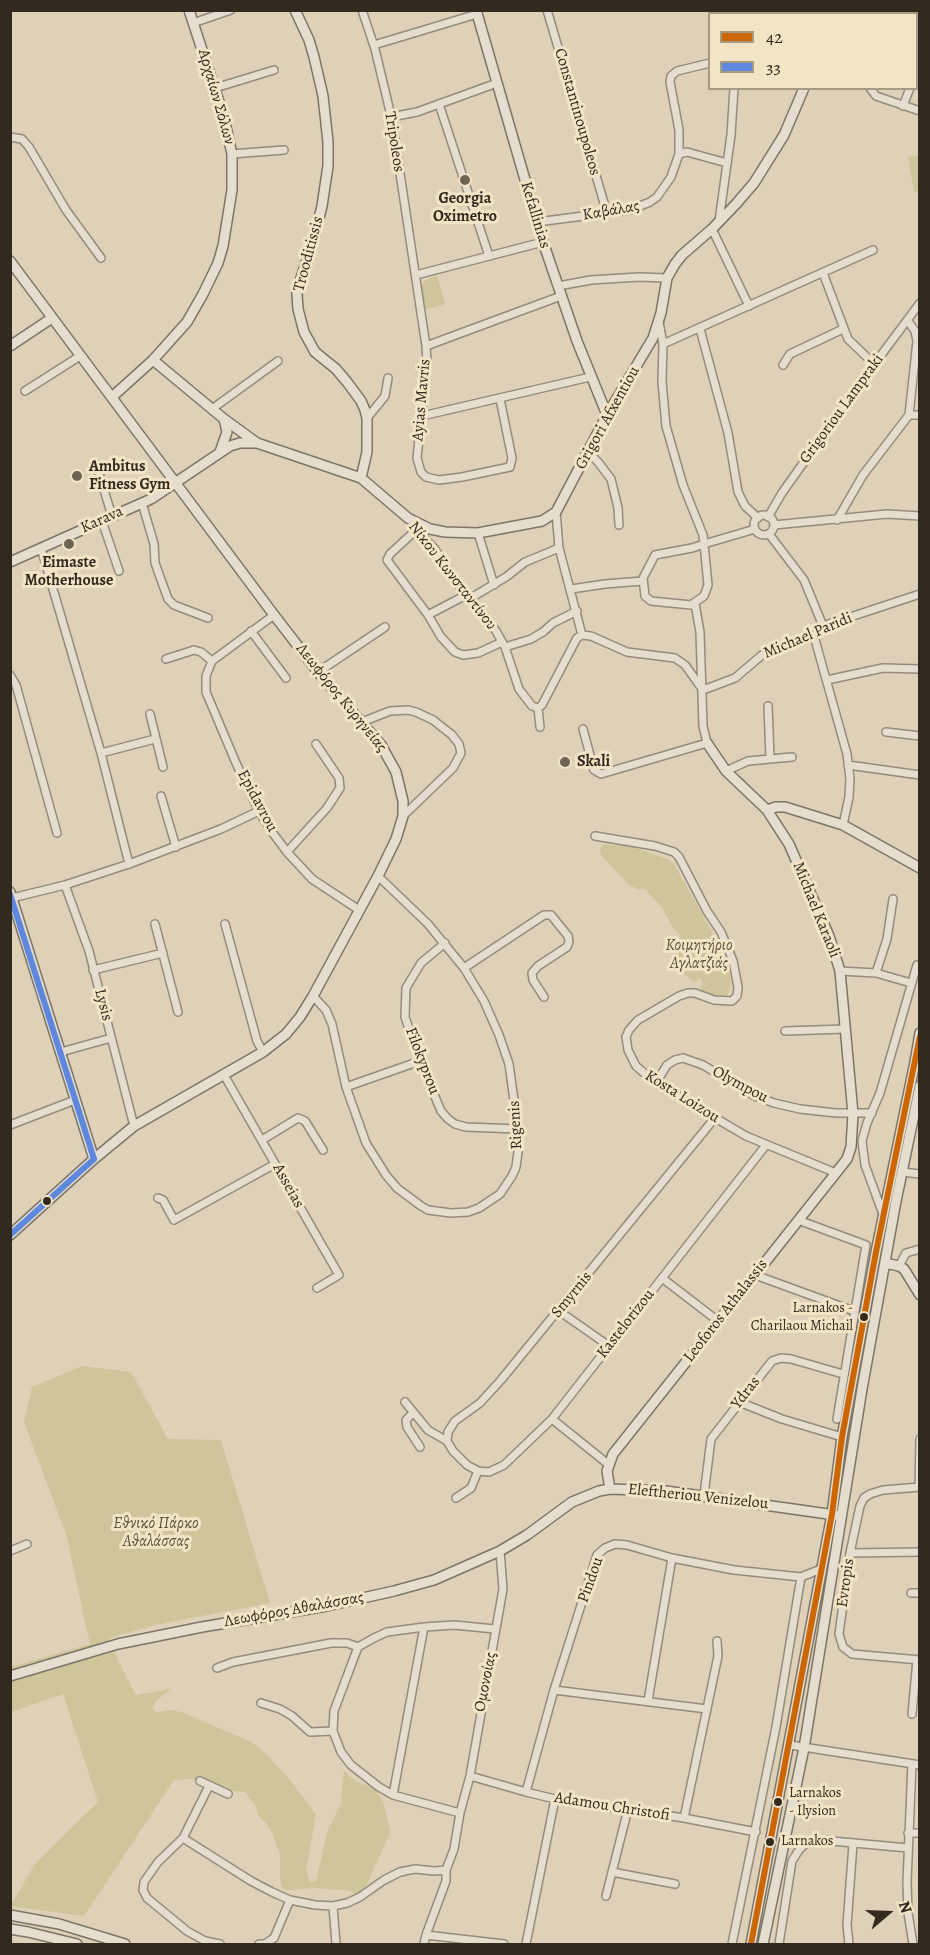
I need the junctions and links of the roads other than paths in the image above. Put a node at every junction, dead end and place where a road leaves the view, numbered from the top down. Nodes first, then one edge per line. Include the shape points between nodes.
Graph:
1 (189, 10) edge
2 (231, 10) edge
3 (295, 10) edge
4 (362, 10) edge
5 (547, 10) edge
6 (476, 12) edge
7 (193, 23) junction
8 (374, 45) junction
9 (708, 63) edge
10 (274, 70) dead end
11 (497, 84) junction
12 (215, 88) junction
13 (734, 90) edge
14 (803, 90) edge
15 (872, 90) edge
16 (909, 90) edge
17 (439, 104) junction
18 (903, 106) junction
19 (920, 111) edge
20 (391, 117) junction
21 (10, 137) edge
22 (284, 150) dead end
23 (232, 154) junction
24 (679, 154) junction
25 (727, 163) junction
26 (607, 213) junction
27 (719, 221) junction
28 (537, 222) junction
29 (712, 229) junction
30 (543, 242) junction
31 (873, 250) dead end
32 (489, 256) junction
33 (101, 258) dead end
34 (10, 261) edge
35 (823, 273) junction
36 (416, 275) junction
37 (667, 278) junction
38 (558, 286) junction
39 (561, 296) junction
40 (920, 303) edge
41 (749, 306) junction
42 (52, 318) junction
43 (908, 321) junction
44 (658, 322) junction
45 (700, 329) junction
46 (843, 329) junction
47 (663, 344) junction
48 (10, 346) edge
49 (426, 346) junction
50 (80, 356) junction
51 (153, 360) junction
52 (278, 361) dead end
53 (874, 364) junction
54 (783, 365) dead end
55 (590, 377) junction
56 (388, 378) dead end
57 (25, 391) dead end
58 (112, 397) junction
59 (500, 399) junction
60 (212, 409) junction
61 (607, 415) junction
62 (909, 415) junction
63 (920, 415) edge
64 (422, 416) junction
65 (224, 418) junction
66 (367, 418) junction
67 (257, 443) junction
68 (220, 452) junction
69 (589, 453) junction
70 (96, 464) dead end
71 (361, 478) junction
72 (175, 482) junction
73 (142, 503) junction
74 (556, 512) junction
75 (112, 516) junction
76 (768, 516) junction
77 (920, 516) edge
78 (758, 518) junction
79 (411, 520) junction
80 (837, 520) junction
81 (102, 521) junction
82 (619, 525) dead end
83 (774, 525) junction
84 (755, 529) junction
85 (416, 530) junction
86 (478, 533) junction
87 (769, 534) junction
88 (704, 544) junction
89 (41, 548) junction
90 (559, 548) junction
91 (10, 562) edge
92 (119, 571) dead end
93 (643, 581) junction
94 (494, 585) junction
95 (571, 589) junction
96 (920, 594) edge
97 (469, 596) junction
98 (694, 604) junction
99 (577, 611) junction
100 (274, 615) junction
101 (428, 615) junction
102 (208, 618) dead end
103 (823, 626) junction
104 (386, 627) dead end
105 (251, 631) junction
106 (582, 635) junction
107 (814, 636) junction
108 (504, 644) junction
109 (166, 659) dead end
110 (212, 661) junction
111 (920, 669) edge
112 (318, 672) junction
113 (10, 675) edge
114 (286, 678) dead end
115 (827, 680) junction
116 (703, 690) junction
117 (768, 706) dead end
118 (538, 708) junction
119 (150, 714) dead end
120 (362, 722) junction
121 (540, 727) dead end
122 (583, 729) dead end
123 (886, 732) dead end
124 (920, 736) edge
125 (156, 739) junction
126 (316, 744) dead end
127 (707, 744) junction
128 (100, 753) junction
129 (792, 756) dead end
130 (770, 758) junction
131 (848, 765) junction
132 (163, 767) dead end
133 (726, 771) junction
134 (920, 775) edge
135 (161, 796) dead end
136 (767, 810) junction
137 (259, 811) junction
138 (403, 816) junction
139 (843, 825) junction
140 (57, 832) dead end
141 (595, 836) dead end
142 (176, 847) junction
143 (287, 852) junction
144 (129, 864) junction
145 (920, 868) edge
146 (378, 876) junction
147 (65, 885) junction
148 (11, 895) edge
149 (893, 899) dead end
150 (359, 910) junction
151 (155, 924) dead end
152 (225, 924) dead end
153 (445, 943) junction
154 (163, 953) junction
155 (916, 965) dead end
156 (464, 968) junction
157 (93, 970) junction
158 (840, 971) junction
159 (876, 973) junction
160 (911, 984) junction
161 (313, 996) junction
162 (544, 997) dead end
163 (178, 1012) dead end
164 (845, 1029) junction
165 (785, 1031) dead end
166 (920, 1033) edge
167 (111, 1038) junction
168 (61, 1052) junction
169 (263, 1052) junction
170 (420, 1061) junction
171 (224, 1075) junction
172 (656, 1083) junction
173 (920, 1086) edge
174 (346, 1087) junction
175 (75, 1100) junction
176 (872, 1113) junction
177 (853, 1114) junction
178 (714, 1119) junction
179 (11, 1123) edge
180 (134, 1126) junction
181 (518, 1130) junction
182 (262, 1140) junction
183 (766, 1145) junction
184 (323, 1150) dead end
185 (94, 1159) junction
186 (848, 1159) junction
187 (275, 1164) junction
188 (864, 1165) junction
189 (902, 1172) junction
190 (836, 1173) junction
191 (920, 1174) edge
192 (158, 1198) dead end
193 (884, 1216) junction
194 (798, 1220) junction
195 (10, 1235) edge
196 (920, 1249) edge
197 (885, 1263) junction
198 (899, 1266) junction
199 (755, 1275) junction
200 (662, 1278) junction
201 (317, 1288) dead end
202 (920, 1296) edge
203 (559, 1311) junction
204 (854, 1311) junction
205 (718, 1321) junction
206 (609, 1346) junction
207 (843, 1374) junction
208 (405, 1402) dead end
209 (739, 1402) junction
210 (413, 1413) junction
211 (552, 1419) junction
212 (837, 1419) dead end
213 (842, 1437) junction
214 (920, 1439) edge
215 (447, 1441) junction
216 (420, 1447) dead end
217 (608, 1464) junction
218 (478, 1471) junction
219 (919, 1487) edge
220 (610, 1489) junction
221 (704, 1495) junction
222 (456, 1498) dead end
223 (557, 1512) joint
224 (832, 1514) junction
225 (843, 1516) junction
226 (27, 1544) dead end
227 (10, 1551) edge
228 (500, 1551) junction
229 (920, 1552) edge
230 (850, 1553) junction
231 (672, 1558) junction
232 (821, 1569) junction
233 (801, 1577) junction
234 (911, 1593) dead end
235 (920, 1593) edge
236 (424, 1627) junction
237 (495, 1629) junction
238 (717, 1641) dead end
239 (358, 1647) junction
240 (918, 1660) edge
241 (217, 1668) dead end
242 (13, 1676) edge
243 (554, 1690) junction
244 (648, 1701) junction
245 (261, 1703) dead end
246 (707, 1709) junction
247 (912, 1714) dead end
248 (333, 1731) junction
249 (790, 1745) junction
250 (804, 1748) junction
251 (916, 1764) edge
252 (470, 1776) junction
253 (200, 1781) dead end
254 (209, 1786) junction
255 (526, 1792) junction
256 (228, 1794) dead end
257 (393, 1795) junction
258 (555, 1799) junction
259 (628, 1809) junction
260 (460, 1813) junction
261 (684, 1818) junction
262 (756, 1832) junction
263 (908, 1833) junction
264 (920, 1833) edge
265 (183, 1838) junction
266 (854, 1844) junction
267 (908, 1848) junction
268 (446, 1870) junction
269 (612, 1872) junction
270 (675, 1884) dead end
271 (606, 1896) dead end
272 (290, 1900) junction
273 (333, 1906) junction
274 (10, 1916) edge
275 (10, 1929) edge
276 (426, 1935) junction
277 (915, 1941) edge
278 (77, 1944) edge
279 (125, 1944) edge
280 (220, 1944) edge
281 (259, 1944) edge
282 (336, 1944) edge
283 (424, 1944) edge
284 (504, 1944) edge
285 (526, 1944) edge
286 (732, 1944) edge
287 (751, 1944) edge
288 (763, 1944) edge
289 (779, 1944) edge
290 (849, 1944) edge

1 - 7 main road, Αρχαίων Σόλων
2 - 7 street
3 - 66 main road, Trooditissis via 316,64 328,142 322,206 297,294 298,309 309,343 347,382 361,401
4 - 8 street, Tripoleos
5 - 26 street, Constantinoupoleos
6 - 8 street
6 - 11 main road, Kefallinias
7 - 12 main road, Αρχαίων Σόλων
8 - 20 street, Tripoleos
9 - 24 street, Καβάλας via 671,76
10 - 12 street
11 - 17 street
11 - 28 main road, Kefallinias
12 - 23 main road, Αρχαίων Σόλων
13 - 25 street
14 - 27 main road via 768,163
15 - 18 street via 876,96
16 - 18 street
17 - 20 street
17 - 32 street
18 - 19 street
20 - 36 street, Tripoleos
21 - 33 street via 22,139 29,147 66,210
22 - 23 street
23 - 51 main road, Αρχαίων Σόλων via 230,206 218,262 187,322
24 - 25 street via 687,152
24 - 26 street, Καβάλας via 671,177 657,197 642,207
25 - 27 street
26 - 28 street, Καβάλας
27 - 29 main road
28 - 30 main road, Kefallinias
29 - 37 main road via 682,255
29 - 41 street
30 - 32 street
30 - 38 main road, Kefallinias
31 - 35 street
32 - 36 street
34 - 42 main road, Λεωφόρος Κυρηνείας
35 - 41 street
35 - 46 street
36 - 49 street, Ayias Mavris
37 - 38 street via 601,279
37 - 44 main road, Grigori Afxentiou
38 - 39 main road, Kefallinias
39 - 49 street
39 - 55 main road, Kefallinias
40 - 43 street, Grigoriou Lampraki
41 - 45 street
42 - 48 main road
42 - 50 main road, Λεωφόρος Κυρηνείας
43 - 53 street, Grigoriou Lampraki
43 - 62 street via 917,341
44 - 47 street
44 - 61 main road, Grigori Afxentiou via 653,338
45 - 47 street
45 - 78 street via 728,434 738,492
46 - 53 street via 851,343
46 - 54 street via 790,354
47 - 88 street via 663,400 670,442
49 - 64 street, Ayias Mavris
50 - 57 street
50 - 58 main road, Λεωφόρος Κυρηνείας
51 - 58 main road, Αρχαίων Σόλων
51 - 60 main road, Νίκου Κωνσταντίνου
52 - 60 street
53 - 76 street, Grigoriou Lampraki
55 - 59 street
55 - 61 main road, Kefallinias
56 - 66 street via 385,396
58 - 72 main road, Λεωφόρος Κυρηνείας
59 - 64 street
59 - 64 street, Ayias Mavris via 512,463 504,469 438,480 426,477 417,458
60 - 65 main road, Νίκου Κωνσταντίνου
61 - 69 main road, Grigori Afxentiou
62 - 63 street
62 - 80 street via 863,475
65 - 67 main road, Νίκου Κωνσταντίνου
65 - 68 main road via 227,432
66 - 71 main road, Trooditissis via 367,452
67 - 68 main road, Karava via 240,443
67 - 71 main road, Νίκου Κωνσταντίνου
68 - 72 main road, Karava
69 - 74 main road, Grigori Afxentiou
69 - 82 street via 611,480
70 - 75 street
71 - 79 main road, Νίκου Κωνσταντίνου
72 - 73 main road, Karava
72 - 100 main road, Λεωφόρος Κυρηνείας
73 - 75 main road, Karava
73 - 102 street via 154,544 155,563 168,599
74 - 86 main road via 531,524
74 - 90 street
75 - 81 main road, Karava
76 - 78 street
76 - 83 street
77 - 80 street via 887,514
78 - 84 street
79 - 85 street, Νίκου Κωνσταντίνου
79 - 86 main road via 438,530
80 - 83 street
81 - 89 main road, Karava
81 - 92 street
83 - 87 street
84 - 87 street
84 - 88 street
85 - 97 street, Νίκου Κωνσταντίνου
85 - 101 street via 387,560
86 - 94 street
87 - 103 street via 804,580
88 - 93 street via 658,554
88 - 98 street via 706,592
89 - 91 main road, Karava
89 - 128 street
90 - 94 street via 525,562
90 - 95 street
93 - 95 street
93 - 98 street via 646,599
94 - 97 street
95 - 99 street
96 - 103 street, Michael Paridi
97 - 101 street
97 - 108 street, Νίκου Κωνσταντίνου
98 - 116 street via 700,632
99 - 106 street
99 - 108 street via 531,639
100 - 105 street
100 - 112 main road, Λεωφόρος Κυρηνείας
101 - 108 street via 452,650 478,653
103 - 107 street, Michael Paridi
104 - 112 street
105 - 110 street
105 - 114 street
106 - 116 street via 627,652 680,661
106 - 118 street
107 - 115 street
107 - 116 street, Michael Paridi via 762,655 735,678
108 - 118 street, Νίκου Κωνσταντίνου via 519,689
109 - 110 street via 194,650
110 - 137 street, Epidavrou via 206,676 206,692
111 - 115 street via 883,668
112 - 120 main road, Λεωφόρος Κυρηνείας
113 - 140 street
115 - 131 street
116 - 127 street via 702,726
117 - 130 street
118 - 121 street
119 - 125 street
120 - 138 main road, Λεωφόρος Κυρηνείας via 396,772
120 - 138 street via 390,711 408,710 433,720 459,744 461,753 453,768
122 - 127 street via 594,770 601,774
123 - 124 street
125 - 128 street
125 - 132 street
126 - 143 street via 339,778 340,788
127 - 133 main road, Michael Karaoli
128 - 144 street
129 - 130 street
130 - 133 street via 748,761
131 - 134 street
131 - 139 street via 849,796
133 - 136 main road, Michael Karaoli
135 - 142 street
136 - 139 main road via 785,807
136 - 158 main road, Michael Karaoli via 806,880
137 - 142 street
137 - 143 street, Epidavrou
138 - 146 main road, Λεωφόρος Κυρηνείας
139 - 145 main road
141 - 172 street, Kosta Loizou via 674,852 721,932 733,961 738,987 732,1001 695,993 678,996 638,1020 629,1030 626,1043 632,1059
142 - 144 street
143 - 150 street, Epidavrou via 312,879
144 - 147 street
146 - 150 main road, Λεωφόρος Κυρηνείας
146 - 153 street, Rigenis
147 - 148 street
147 - 157 street, Lysis
148 - 168 main road
149 - 159 street via 887,939
150 - 161 main road, Λεωφόρος Κυρηνείας
151 - 154 street
152 - 169 street
153 - 156 street, Rigenis
153 - 170 street, Filokyprou via 421,963 406,988 405,1017
154 - 157 street
154 - 163 street
155 - 160 street
156 - 162 street via 544,915 551,915 569,942 532,974
156 - 181 street, Rigenis via 484,1001 509,1064
157 - 167 street, Lysis
158 - 159 street
158 - 164 main road, Michael Karaoli
159 - 160 street
160 - 176 street
161 - 169 main road, Λεωφόρος Κυρηνείας via 286,1034
161 - 174 street, Rigenis via 332,1024
164 - 165 street
164 - 177 main road, Michael Karaoli
166 - 193 main road
167 - 168 street
167 - 180 street, Lysis
168 - 175 main road
169 - 171 main road, Λεωφόρος Κυρηνείας
170 - 174 street
170 - 181 street, Filokyprou via 447,1119 466,1127
171 - 180 main road, Λεωφόρος Κυρηνείας
171 - 182 street, Asseias
172 - 177 street, Olympou via 667,1065 683,1058 703,1065 763,1100 800,1109
172 - 178 street, Kosta Loizou
173 - 189 main road
174 - 181 street, Rigenis via 374,1158 397,1188 428,1210 468,1212 500,1194 516,1167
175 - 179 street
175 - 185 main road
176 - 177 street, Olympou
176 - 188 street via 864,1132
177 - 186 main road, Michael Karaoli
178 - 183 street, Kosta Loizou
178 - 203 street, Smyrnis
180 - 185 main road, Λεωφόρος Κυρηνείας
182 - 184 street via 298,1118 305,1121
182 - 187 street, Asseias
183 - 190 street, Kosta Loizou
183 - 200 street, Kastelorizou
185 - 195 main road, Λεωφόρος Κυρηνείας
186 - 188 street
186 - 190 main road, Leoforos Athalassis
187 - 192 street via 174,1220
187 - 201 street, Asseias via 339,1275
188 - 193 street
189 - 191 street
189 - 197 main road
190 - 194 main road, Leoforos Athalassis
193 - 213 main road
194 - 199 main road, Leoforos Athalassis
194 - 204 street via 866,1245
196 - 198 street via 906,1253
197 - 198 main road
197 - 225 main road
198 - 202 main road
199 - 204 street
199 - 205 main road, Leoforos Athalassis
200 - 205 street
200 - 206 street, Kastelorizou
203 - 206 street
203 - 215 street, Smyrnis via 480,1403 455,1421
204 - 207 street
205 - 217 main road, Leoforos Athalassis
206 - 211 street, Kastelorizou
207 - 209 street, Ydras via 792,1359 776,1359
207 - 212 street
208 - 210 street
209 - 213 street
209 - 221 street, Ydras via 711,1439
210 - 215 street via 428,1430
210 - 216 street via 406,1420 407,1427
211 - 217 street
211 - 218 street, Kastelorizou via 504,1465 489,1472
213 - 224 main road
214 - 219 street
215 - 218 street via 467,1465
217 - 220 main road
218 - 222 street via 471,1488
219 - 230 street, Evropis via 883,1490 864,1498
220 - 221 main road, Eleftheriou Venizelou
220 - 223 main road, Eleftheriou Venizelou via 586,1495
221 - 224 main road, Eleftheriou Venizelou
223 - 228 main road, Λεωφόρος Αθαλάσσας
224 - 225 main road, Eleftheriou Venizelou
224 - 232 main road
225 - 250 main road
226 - 227 street
228 - 237 street, Ομονοίας via 503,1589
228 - 242 main road, Λεωφόρος Αθαλάσσας via 411,1587 118,1644
229 - 230 street
230 - 240 street, Evropis via 839,1634 843,1647 852,1654
231 - 233 street, Pindou
231 - 243 street, Pindou via 615,1544 597,1555
231 - 244 street
232 - 233 street, Pindou
232 - 249 main road
233 - 262 street
234 - 235 street
236 - 237 street
236 - 239 street via 387,1632
236 - 257 street
237 - 252 street, Ομονοίας
238 - 246 street via 718,1656
239 - 241 street via 331,1643
239 - 248 street via 337,1698
240 - 247 street
243 - 244 street
243 - 255 street, Pindou
244 - 246 street
245 - 248 street via 292,1716 310,1732
246 - 261 street
248 - 257 street via 351,1765
249 - 250 street
249 - 287 main road
250 - 251 street
250 - 288 main road
251 - 263 street
252 - 255 street, Adamou Christofi
252 - 260 street, Ομονοίας
253 - 254 street
254 - 256 street
254 - 265 street
255 - 258 street, Adamou Christofi
257 - 260 street
258 - 259 street, Adamou Christofi
258 - 285 street
259 - 261 street, Adamou Christofi
259 - 269 street
260 - 268 street, Ομονοίας
261 - 262 street, Adamou Christofi
262 - 286 street
263 - 264 street
263 - 267 street
265 - 272 street via 251,1881
265 - 280 street via 158,1862 143,1890 147,1898 187,1931
266 - 267 street
266 - 289 street via 821,1840 799,1850 792,1862
266 - 290 street
267 - 277 street via 908,1913
268 - 273 street via 400,1872 360,1898
268 - 276 street, Ομονοίας via 446,1881
269 - 270 street
269 - 271 street
272 - 273 street
272 - 281 street via 274,1938
273 - 282 street
274 - 279 main road via 59,1924
275 - 278 main road
276 - 283 street, Ομονοίας
276 - 284 street

